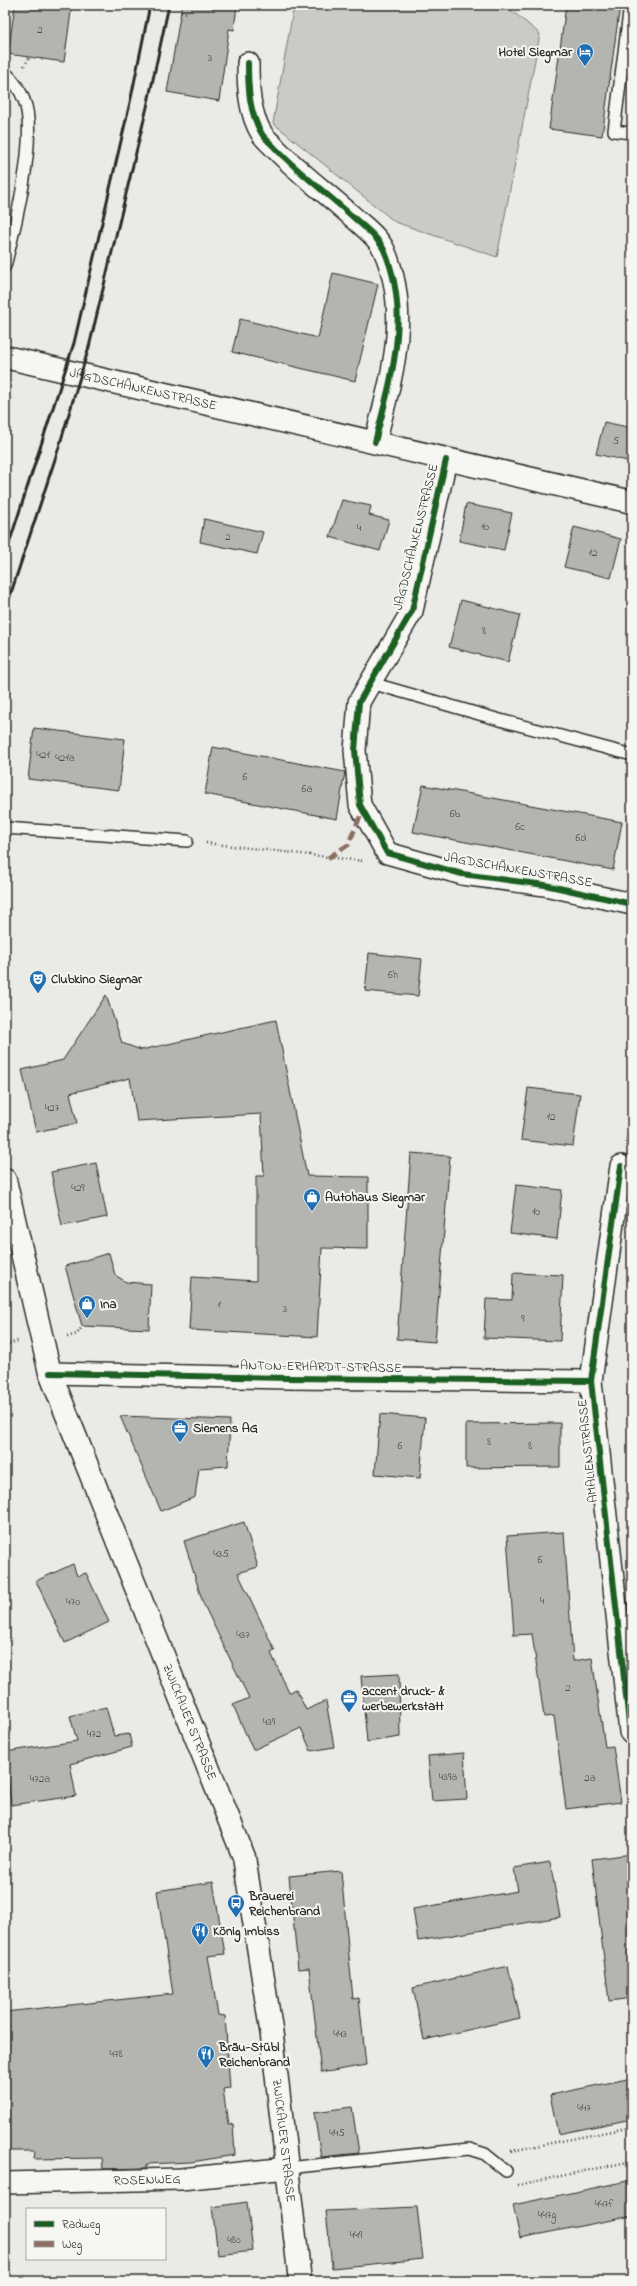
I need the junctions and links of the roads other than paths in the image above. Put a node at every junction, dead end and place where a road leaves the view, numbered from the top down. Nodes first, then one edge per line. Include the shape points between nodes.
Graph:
1 (630, 5) edge
2 (248, 63) dead end
3 (5, 72) edge
4 (632, 133) edge
5 (5, 266) edge
6 (5, 357) edge
7 (375, 442) junction
8 (446, 460) junction
9 (632, 502) edge
10 (371, 683) junction
11 (632, 755) edge
12 (5, 828) edge
13 (187, 841) road end
14 (632, 904) edge
15 (621, 1166) road end
16 (5, 1180) edge
17 (50, 1373) junction
18 (591, 1381) junction
19 (632, 1734) edge
20 (288, 2168) junction
21 (506, 2171) dead end
22 (5, 2183) edge
23 (300, 2281) edge

1 - 4 lane via 614,131
2 - 7 street via 248,87 252,109 262,134 298,170 368,231 383,249 392,278 399,329 395,362
3 - 5 lane via 14,81 24,99 30,128 16,227
6 - 7 main road, JAGDSCHÄNKENSTRASSE
7 - 8 main road, JAGDSCHÄNKENSTRASSE
8 - 9 main road, JAGDSCHÄNKENSTRASSE
8 - 10 street, JAGDSCHÄNKENSTRASSE via 412,611
10 - 11 lane
10 - 14 street, JAGDSCHÄNKENSTRASSE via 359,702 355,750 360,805 387,853 462,874 545,885
12 - 13 lane
15 - 18 street, AMALIENSTRASSE
16 - 17 main road, ZWICKAUER STRASSE
17 - 18 street, ANTON-ERHARDT-STRASSE
17 - 20 main road, ZWICKAUER STRASSE via 244,1857 264,1980
18 - 19 street, AMALIENSTRASSE
20 - 21 lane via 469,2149 485,2154
20 - 22 street, ROSENWEG via 181,2179
20 - 23 main road, ZWICKAUER STRASSE

